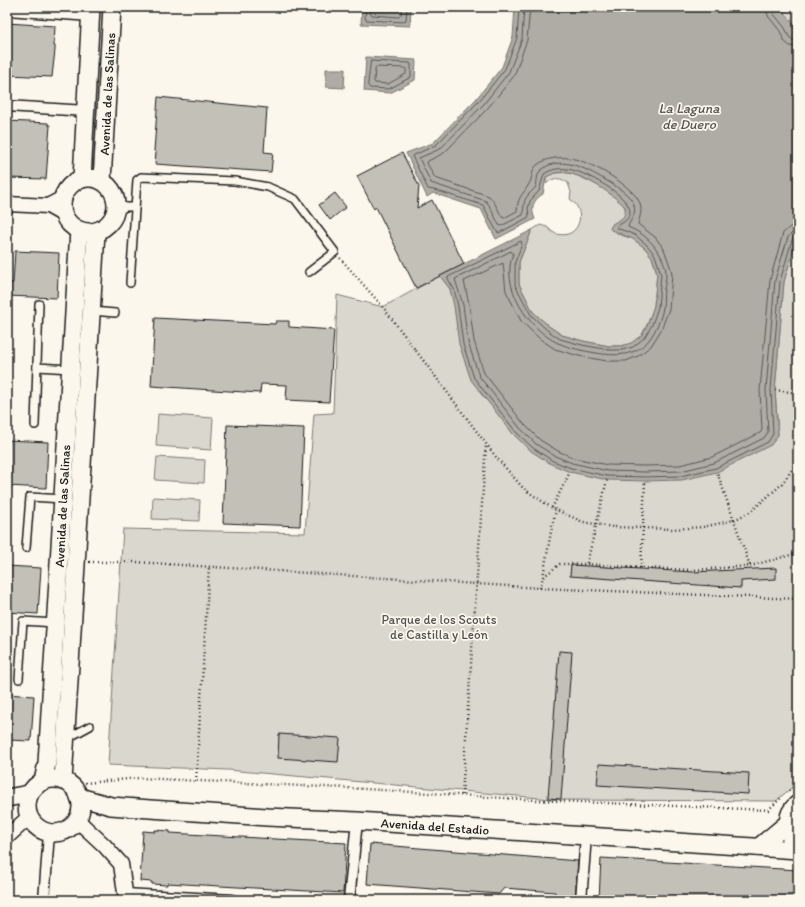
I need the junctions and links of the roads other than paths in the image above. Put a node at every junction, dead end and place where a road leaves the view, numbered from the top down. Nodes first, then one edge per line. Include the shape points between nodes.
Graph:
1 (112, 7) edge
2 (7, 8) edge
3 (91, 10) edge
4 (7, 106) edge
5 (86, 111) junction
6 (82, 179) junction
7 (102, 181) junction
8 (63, 198) junction
9 (7, 204) edge
10 (48, 206) junction
11 (119, 207) junction
12 (135, 207) junction
13 (64, 215) junction
14 (79, 230) junction
15 (96, 232) junction
16 (309, 272) dead end
17 (130, 283) dead end
18 (39, 304) dead end
19 (91, 311) junction
20 (115, 313) dead end
21 (37, 367) junction
22 (70, 369) junction
23 (35, 425) dead end
24 (63, 499) junction
25 (26, 548) dead end
26 (55, 624) junction
27 (18, 679) dead end
28 (90, 726) dead end
29 (66, 739) junction
30 (43, 781) junction
31 (63, 781) junction
32 (7, 798) edge
33 (79, 803) junction
34 (798, 804) edge
35 (7, 805) edge
36 (28, 807) junction
37 (357, 821) junction
38 (788, 823) junction
39 (49, 833) junction
40 (586, 836) junction
41 (7, 837) edge
42 (759, 847) junction
43 (798, 849) edge
44 (126, 897) edge
45 (44, 900) edge
46 (232, 900) edge
47 (350, 900) edge
48 (581, 900) edge

1 - 7 street, Avenida de las Salinas
2 - 3 street
3 - 5 street, Avenida de las Salinas
4 - 5 street
5 - 6 street, Avenida de las Salinas
6 - 7 street via 94,178
6 - 8 street via 71,185
7 - 11 street via 112,190
8 - 10 street
8 - 13 street
9 - 10 street
10 - 13 street
11 - 12 lane
11 - 15 street via 108,225
12 - 16 lane via 137,180 141,177 235,181 268,187 295,199 335,252
12 - 17 lane
13 - 14 street via 68,222
14 - 15 street
14 - 22 street, Avenida de las Salinas
15 - 19 street, Avenida de las Salinas
18 - 21 lane
19 - 20 lane
19 - 29 street, Avenida de las Salinas
21 - 22 lane
21 - 23 lane
22 - 24 street, Avenida de las Salinas
24 - 25 lane via 30,496
24 - 26 street, Avenida de las Salinas
26 - 27 lane via 23,621
26 - 30 street, Avenida de las Salinas via 47,763
28 - 29 lane
29 - 31 street, Avenida de las Salinas
30 - 31 street
30 - 36 street via 37,785
31 - 33 street via 75,790
32 - 36 street
33 - 37 street, Avenida del Estadio
33 - 39 street via 72,826 65,831
33 - 44 street via 104,845 121,864
34 - 38 street via 791,813
35 - 36 street
36 - 39 street via 37,828
36 - 41 street
37 - 40 street, Avenida del Estadio
37 - 47 street
38 - 42 street
38 - 43 street via 788,832
39 - 45 street
40 - 42 street, Avenida del Estadio
40 - 48 street
42 - 43 street, Avenida del Estadio
44 - 46 street

